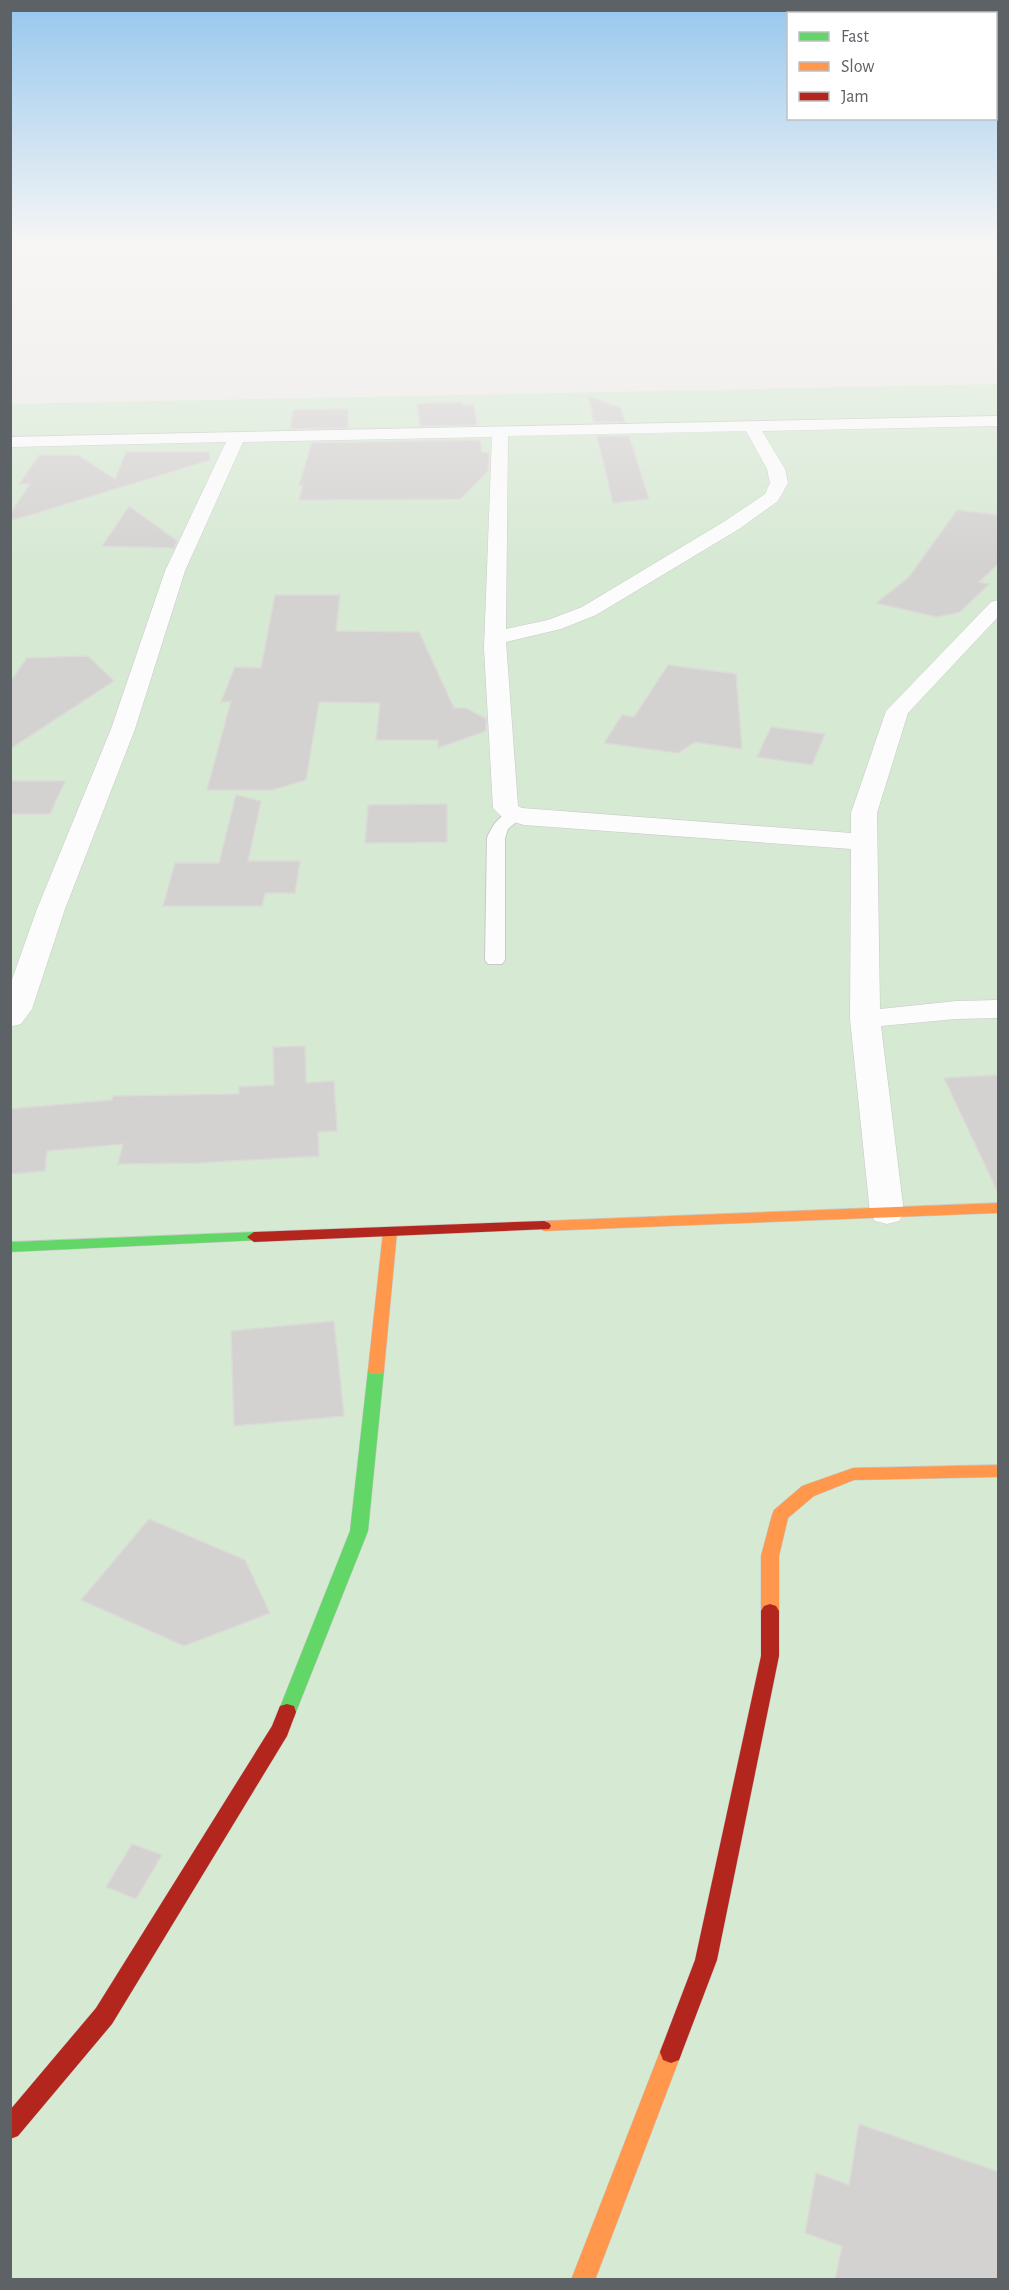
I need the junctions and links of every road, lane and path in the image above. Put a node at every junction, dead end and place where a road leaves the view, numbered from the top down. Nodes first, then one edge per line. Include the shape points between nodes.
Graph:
1 (999, 421) edge
2 (752, 427) junction
3 (500, 433) junction
4 (236, 438) junction
5 (10, 442) edge
6 (999, 606) edge
7 (495, 638) junction
8 (514, 816) junction
9 (865, 842) junction
10 (495, 960) dead end
11 (999, 1010) edge
12 (10, 1017) edge
13 (865, 1019) junction
14 (999, 1208) edge
15 (886, 1213) junction
16 (390, 1232) junction
17 (10, 1247) edge
18 (999, 1471) edge
19 (10, 2128) edge
20 (583, 2280) edge

1 - 2 street
2 - 3 street
2 - 7 street via 776,469 779,483 772,497 589,611 554,625
3 - 4 street
3 - 7 street
4 - 5 street
4 - 12 street via 175,571 123,729
6 - 9 street via 897,711 864,813
7 - 8 street via 506,808
8 - 9 street
8 - 10 lane via 500,827 496,838
9 - 13 street
11 - 13 street
13 - 15 street
14 - 15 street
15 - 16 street
16 - 17 street
16 - 19 street via 359,1531 280,1730 104,2016
18 - 20 street via 853,1474 808,1491 780,1515 770,1556 770,1656 706,1960

